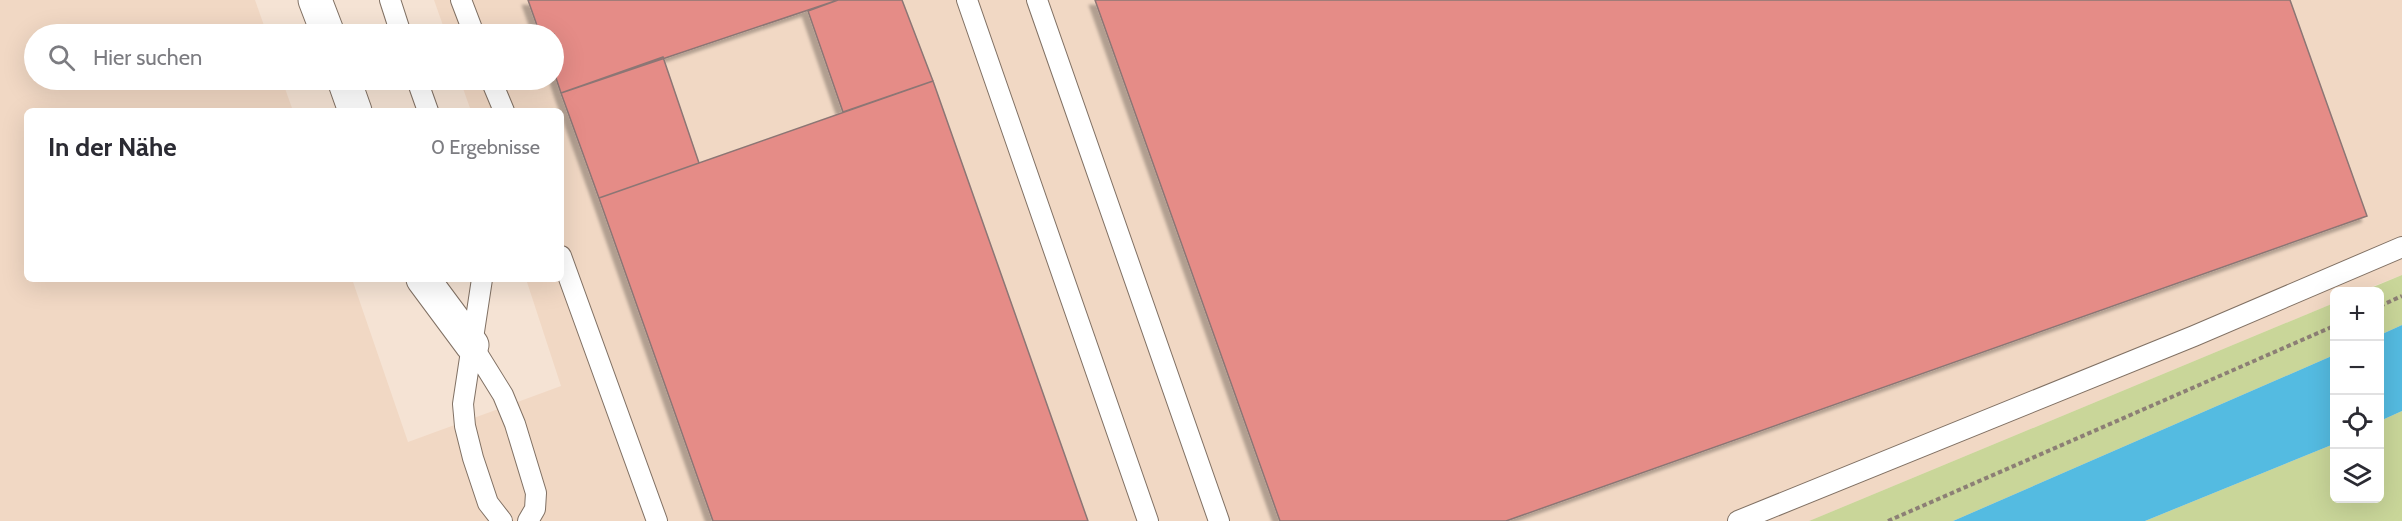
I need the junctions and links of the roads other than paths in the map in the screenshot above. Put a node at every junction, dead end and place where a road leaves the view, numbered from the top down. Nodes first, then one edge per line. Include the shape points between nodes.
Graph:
1 (315, 0) edge
2 (390, 0) edge
3 (461, 0) edge
4 (967, 0) edge
5 (1036, 0) edge
6 (324, 24) edge
7 (398, 24) edge
8 (470, 24) edge
9 (348, 90) edge
10 (421, 90) edge
11 (495, 90) edge
12 (354, 108) edge
13 (427, 108) edge
14 (503, 108) edge
15 (2402, 248) edge
16 (564, 264) edge
17 (425, 282) edge
18 (482, 282) edge
19 (472, 345) junction
20 (502, 521) edge
21 (528, 521) edge
22 (657, 521) edge
23 (1148, 521) edge
24 (1219, 521) edge
25 (1738, 521) edge

1 - 6 street
2 - 7 lane
3 - 8 lane
4 - 23 lane
5 - 24 lane
9 - 12 street
10 - 13 lane
11 - 14 lane
15 - 25 lane
16 - 22 lane
17 - 19 street
18 - 19 lane
19 - 20 lane via 463,404 465,426 488,503
19 - 21 lane via 503,395 515,424 536,493 535,509

